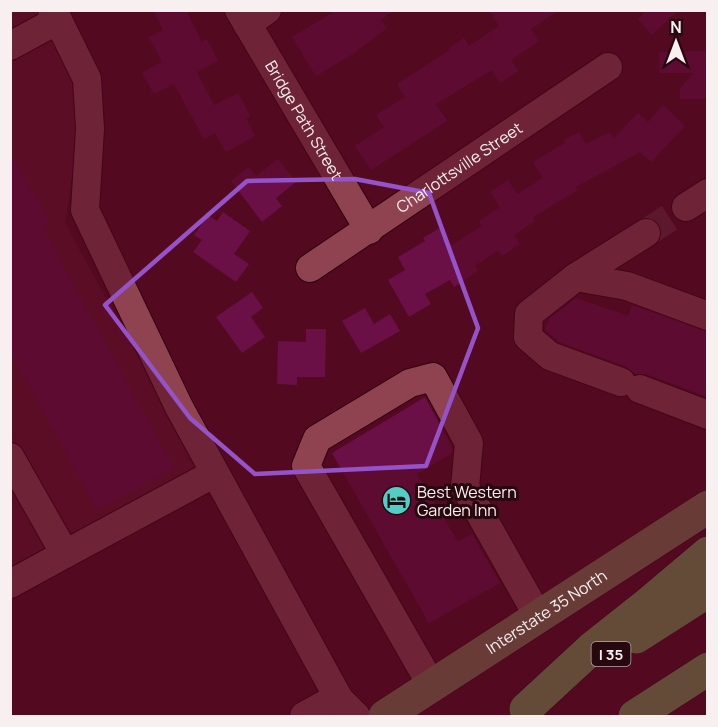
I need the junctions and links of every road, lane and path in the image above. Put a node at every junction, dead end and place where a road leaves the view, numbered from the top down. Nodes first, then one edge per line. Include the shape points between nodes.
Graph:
1 (55, 15) edge
2 (251, 15) edge
3 (10, 46) edge
4 (608, 67) dead end
5 (369, 230) junction
6 (646, 233) tunnel mouth
7 (310, 268) dead end
8 (576, 277) junction
9 (708, 316) edge
10 (708, 416) edge
11 (10, 457) edge
12 (215, 473) junction
13 (708, 507) edge
14 (65, 554) junction
15 (708, 554) edge
16 (10, 585) edge
17 (708, 591) edge
18 (538, 616) junction
19 (708, 671) edge
20 (432, 686) junction
21 (346, 707) edge
22 (520, 713) edge
23 (304, 717) edge
24 (385, 717) edge
25 (635, 717) edge

1 - 3 street
1 - 12 street via 87,79 90,129 85,210 179,407
2 - 5 street, Bridge Path Street
4 - 5 street, Charlottsville Street
5 - 7 street, Charlottsville Street
6 - 8 street
8 - 9 street via 627,286
8 - 10 street via 529,314 528,338 550,356
11 - 14 street
12 - 14 street
12 - 21 street
13 - 18 main road, Interstate 35 North
14 - 16 street
15 - 22 highway via 591,649
17 - 22 highway, I 35
18 - 20 main road, Interstate 35 North
18 - 20 street via 465,487 469,443 433,377 410,383 317,440 306,466
19 - 25 highway
20 - 24 main road, Interstate 35 North
21 - 23 street

